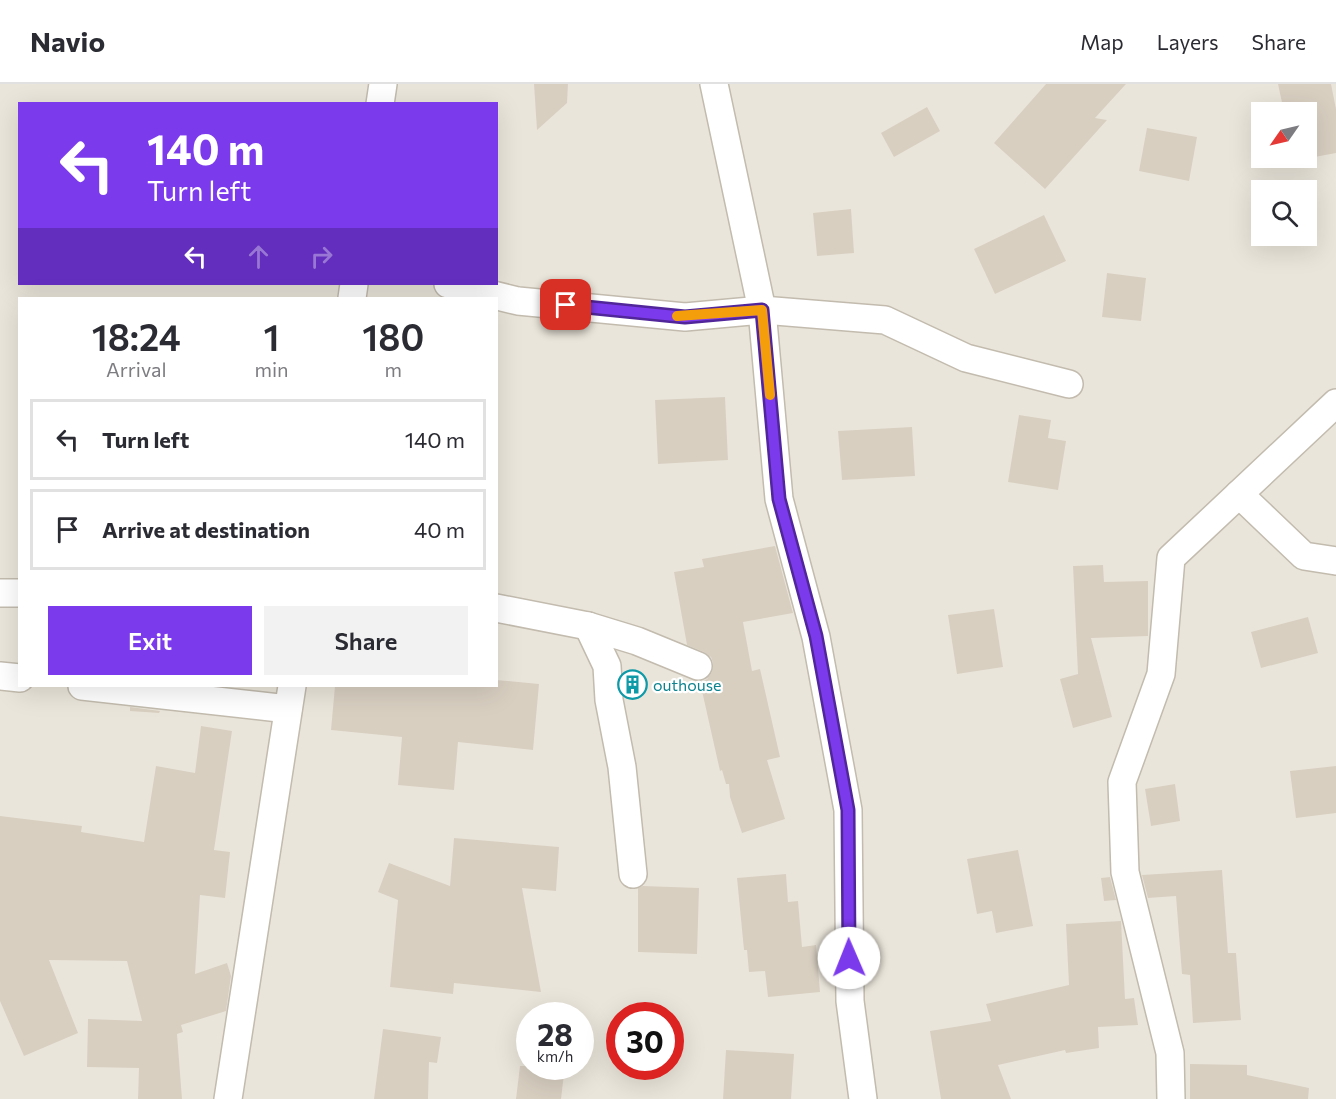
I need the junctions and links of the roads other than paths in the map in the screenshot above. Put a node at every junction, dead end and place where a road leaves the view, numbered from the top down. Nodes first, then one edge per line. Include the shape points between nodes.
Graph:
1 (383, 84) edge
2 (714, 84) edge
3 (380, 102) edge
4 (452, 285) edge
5 (762, 310) junction
6 (1069, 384) dead end
7 (1336, 403) edge
8 (1239, 494) junction
9 (1336, 561) edge
10 (0, 593) edge
11 (18, 593) edge
12 (498, 608) edge
13 (588, 626) junction
14 (698, 666) dead end
15 (0, 676) edge
16 (18, 678) edge
17 (101, 687) edge
18 (290, 697) edge
19 (633, 874) dead end
20 (228, 1099) edge
21 (863, 1099) edge
22 (1171, 1099) edge

1 - 3 street
2 - 5 street
4 - 5 street via 518,301 685,317
5 - 6 street via 885,320 966,358
5 - 21 street via 779,499 816,636 848,810 850,1001
7 - 8 street
8 - 9 street via 1304,556
8 - 22 street via 1171,558 1161,674 1122,782 1125,872 1170,1053
10 - 11 street
12 - 13 street
13 - 14 street via 637,640
13 - 19 street via 607,666
15 - 16 street
17 - 18 street
18 - 20 street

